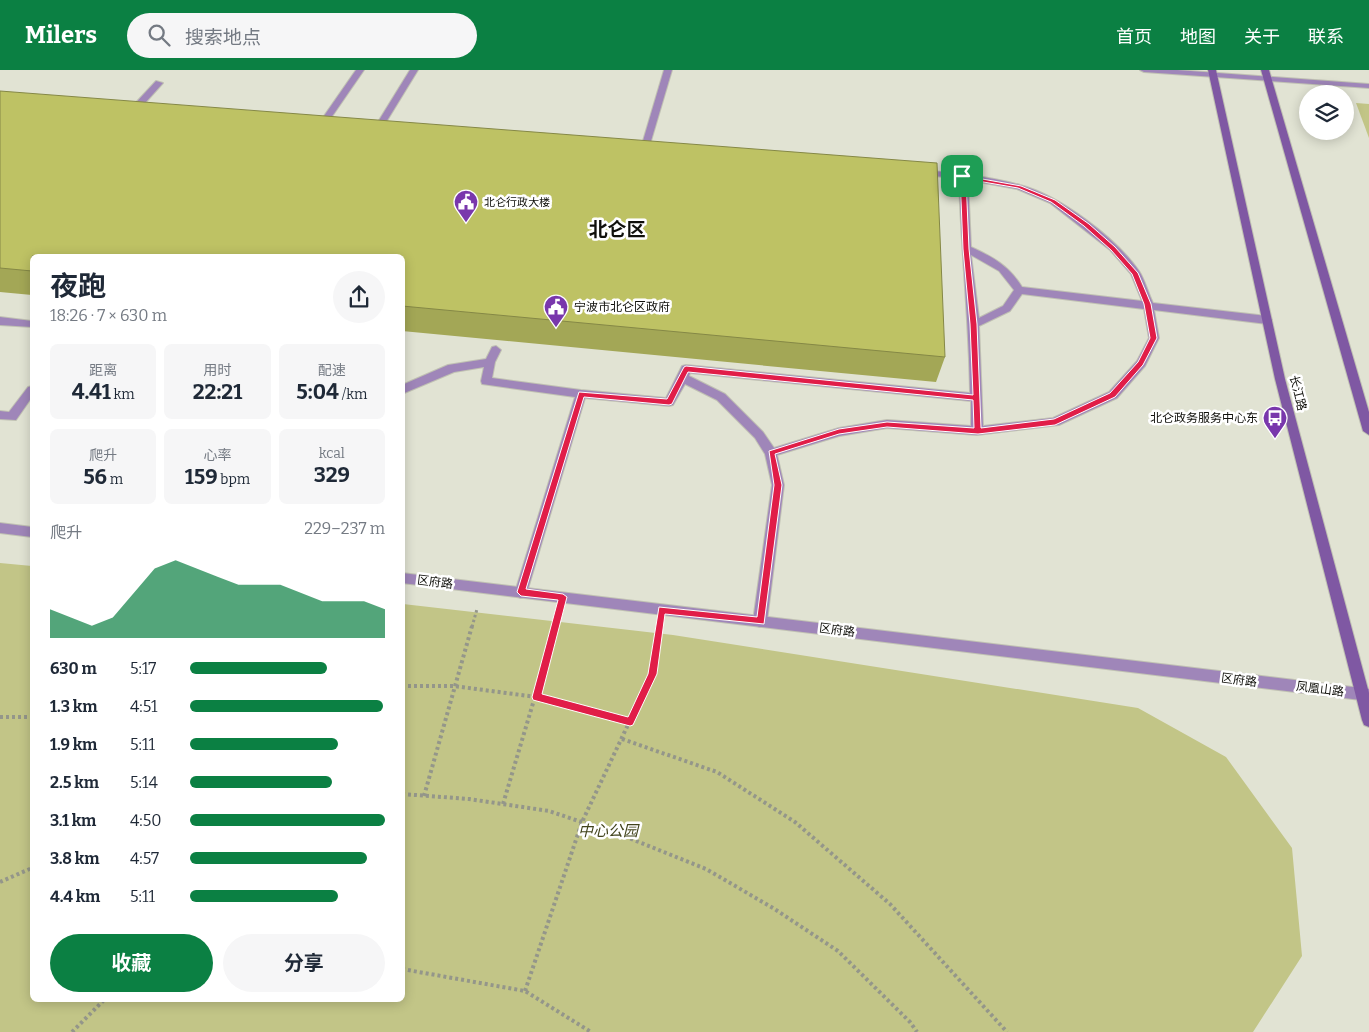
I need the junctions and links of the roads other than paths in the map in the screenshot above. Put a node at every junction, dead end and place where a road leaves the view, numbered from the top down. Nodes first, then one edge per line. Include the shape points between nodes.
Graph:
1 (360, 70) edge
2 (414, 70) edge
3 (668, 70) edge
4 (1144, 70) edge
5 (1212, 72) edge
6 (1266, 74) edge
7 (159, 83) dead end
8 (1369, 86) edge
9 (143, 112) edge
10 (311, 125) edge
11 (387, 131) edge
12 (634, 150) edge
13 (644, 151) junction
14 (654, 152) edge
15 (913, 172) edge
16 (962, 176) junction
17 (966, 249) junction
18 (1019, 290) junction
19 (1148, 304) junction
20 (1267, 320) junction
21 (0, 321) edge
22 (30, 324) edge
23 (974, 324) junction
24 (496, 350) dead end
25 (490, 362) junction
26 (683, 378) junction
27 (405, 389) edge
28 (30, 393) edge
29 (581, 394) junction
30 (976, 398) junction
31 (0, 415) edge
32 (978, 431) junction
33 (1369, 431) edge
34 (771, 453) junction
35 (0, 528) edge
36 (30, 532) edge
37 (405, 578) edge
38 (521, 592) junction
39 (760, 621) junction
40 (1272, 684) joint
41 (1366, 695) edge
42 (1369, 720) edge

1 - 10 street via 326,126
2 - 11 street via 372,130
3 - 13 street
4 - 5 street
5 - 6 street
5 - 20 main road, 长江路
6 - 8 street
6 - 33 main road
7 - 9 street via 128,111
12 - 13 street
13 - 14 street
15 - 16 street
16 - 17 street
16 - 19 street via 1019,187 1053,201 1113,248 1135,273
17 - 18 street via 996,261 1010,274
17 - 23 street
18 - 19 street
18 - 23 street via 1014,303 1001,313
19 - 20 street
19 - 32 street via 1154,338 1141,363 1113,395 1055,422
20 - 41 main road, 长江路
21 - 22 street
23 - 30 street
24 - 25 street
25 - 27 street via 452,368
25 - 29 street via 486,381
26 - 29 street via 669,402
26 - 30 street via 686,369
26 - 34 street via 721,396 759,435
28 - 31 street via 12,417
29 - 38 street
30 - 32 street
32 - 34 street via 887,424 839,432
34 - 39 street via 778,485
35 - 36 street
37 - 38 street, 区府路
38 - 39 street, 区府路
39 - 40 street, 区府路
40 - 41 street, 凤凰山路
41 - 42 main road, 长江路

